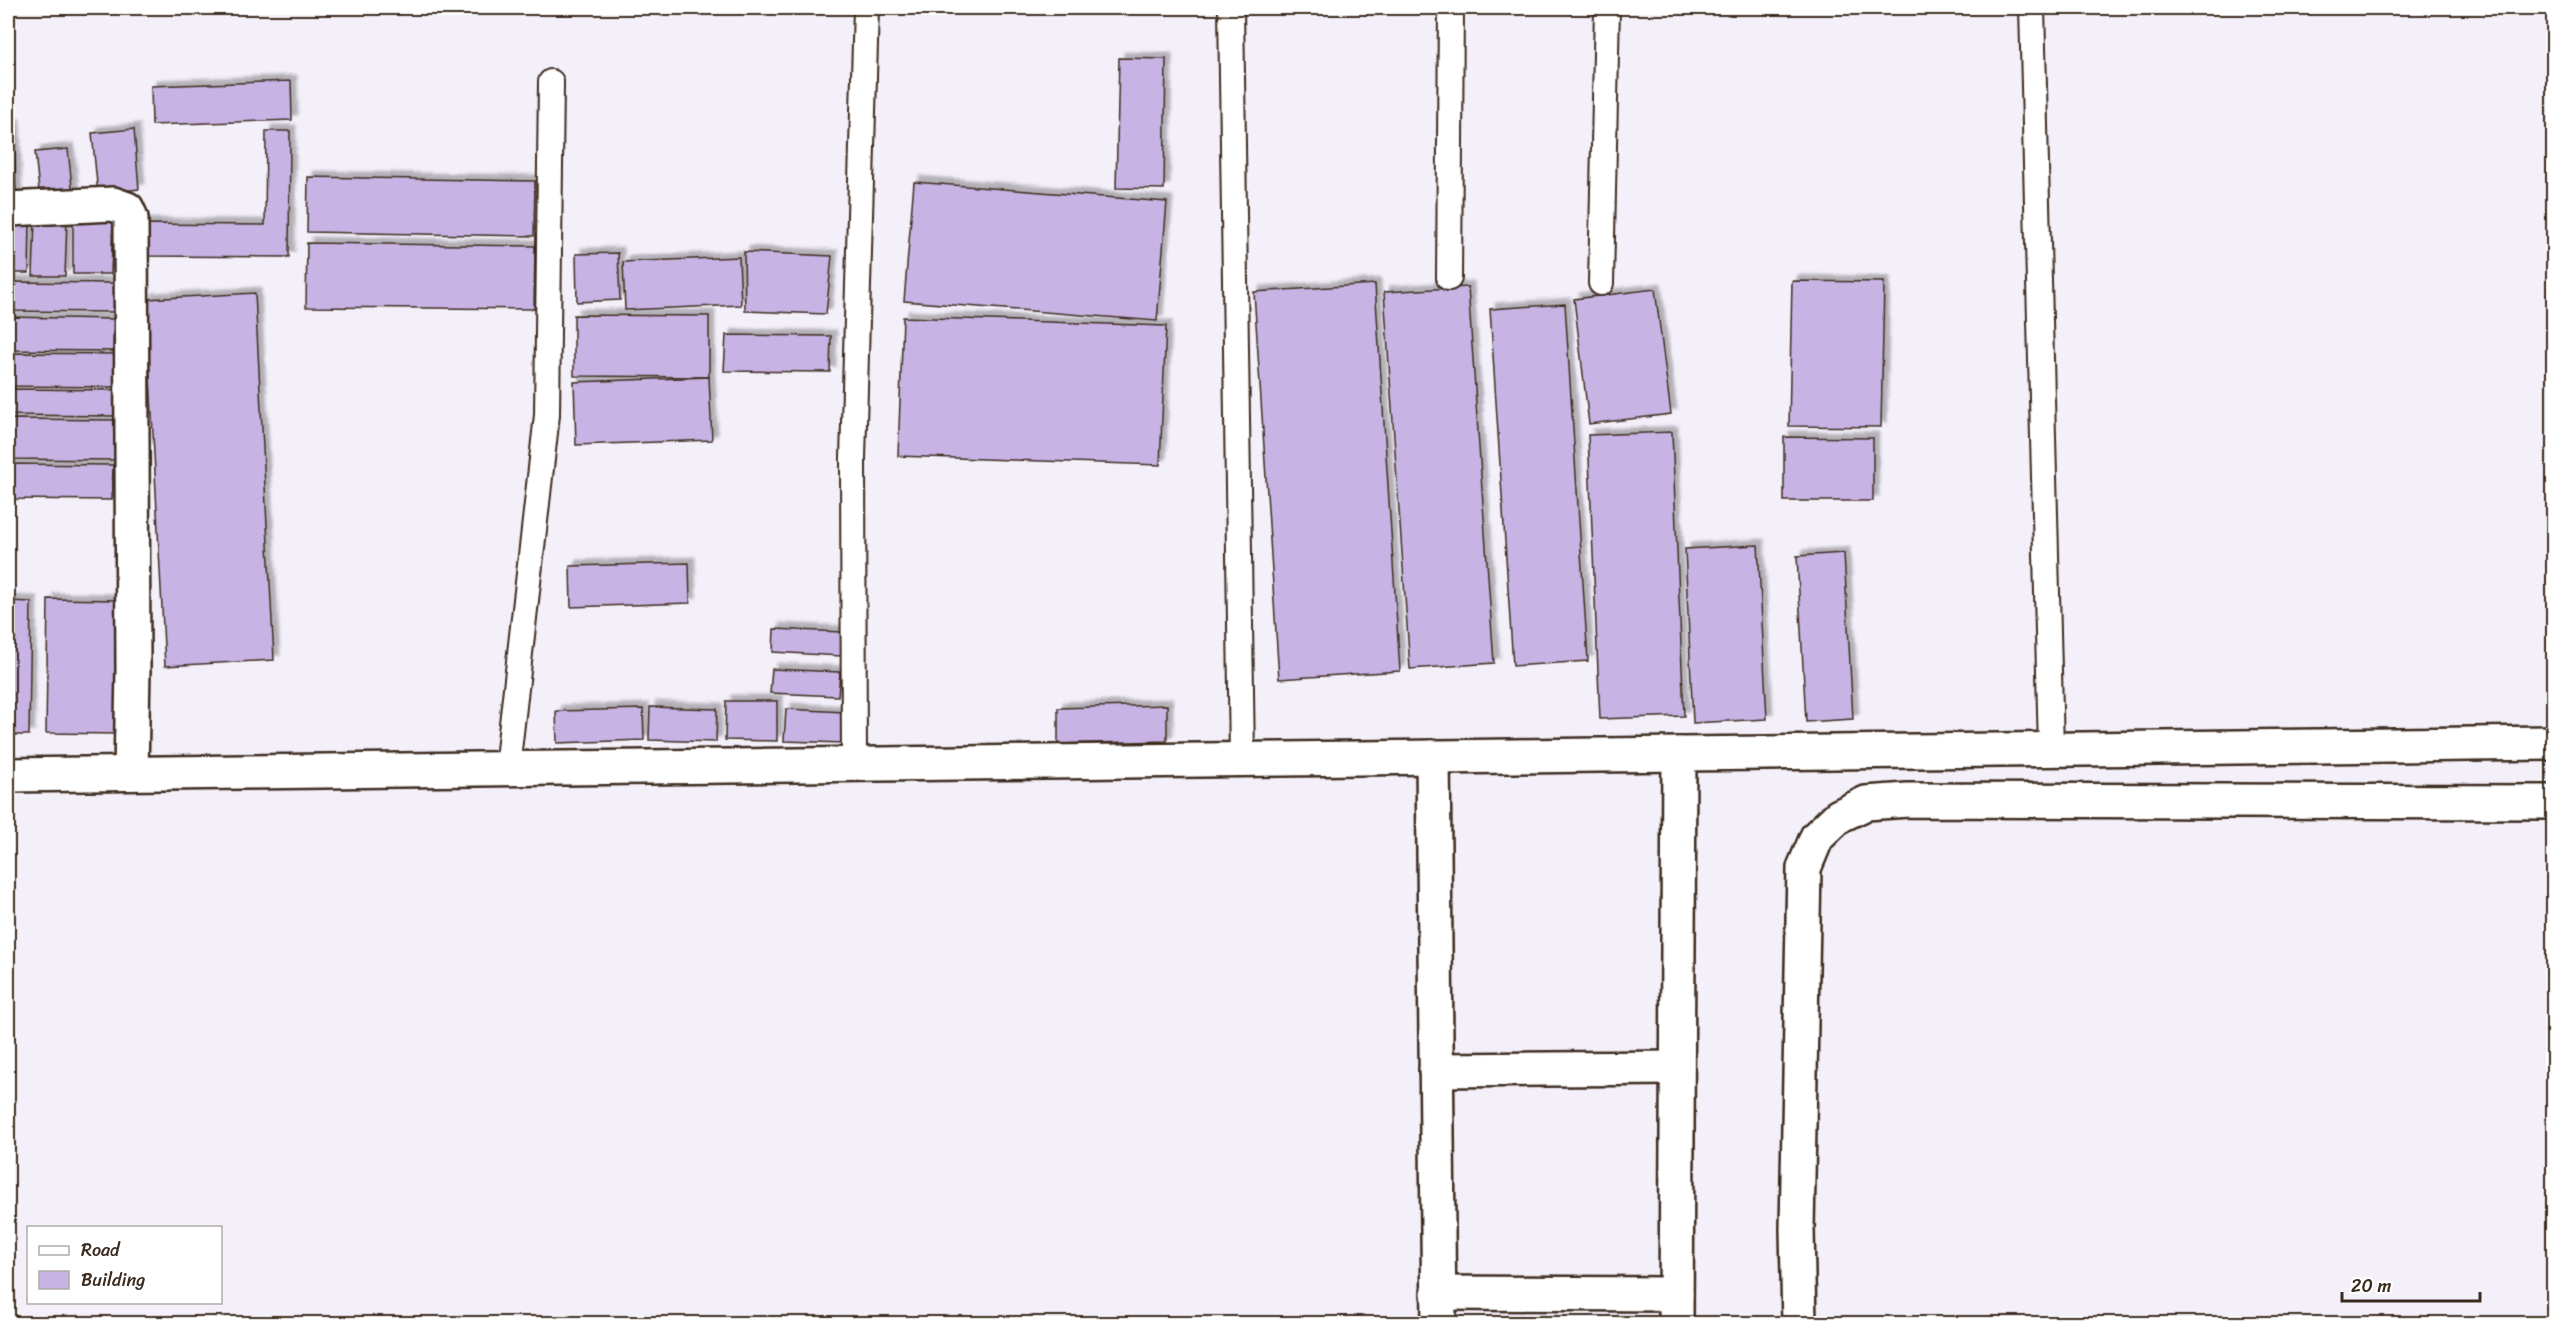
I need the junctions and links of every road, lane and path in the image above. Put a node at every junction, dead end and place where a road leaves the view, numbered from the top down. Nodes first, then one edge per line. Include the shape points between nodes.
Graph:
1 (866, 8) edge
2 (1231, 8) edge
3 (1451, 8) edge
4 (1607, 8) edge
5 (2032, 8) edge
6 (551, 82) dead end
7 (8, 209) edge
8 (1449, 278) dead end
9 (1601, 283) dead end
10 (2553, 743) edge
11 (2051, 749) junction
12 (1678, 754) junction
13 (1433, 757) junction
14 (1242, 759) junction
15 (854, 764) junction
16 (507, 768) junction
17 (131, 773) junction
18 (8, 775) edge
19 (2553, 802) edge
20 (1677, 1068) junction
21 (1436, 1070) junction
22 (1438, 1308) edge
23 (1676, 1309) edge
24 (1799, 1323) edge

1 - 15 lane via 853,458
2 - 14 lane
3 - 8 lane
4 - 9 lane
5 - 11 lane
6 - 16 lane via 547,415
7 - 17 street via 113,204 127,209 131,218
10 - 11 street
11 - 12 street
12 - 13 street
12 - 20 street
13 - 14 street
13 - 21 street
14 - 15 street
15 - 16 street
16 - 17 street
17 - 18 street
19 - 24 street via 1908,800 1866,803 1839,816 1817,837 1804,868 1797,1228
20 - 21 street
20 - 23 street
21 - 22 street
22 - 23 street

